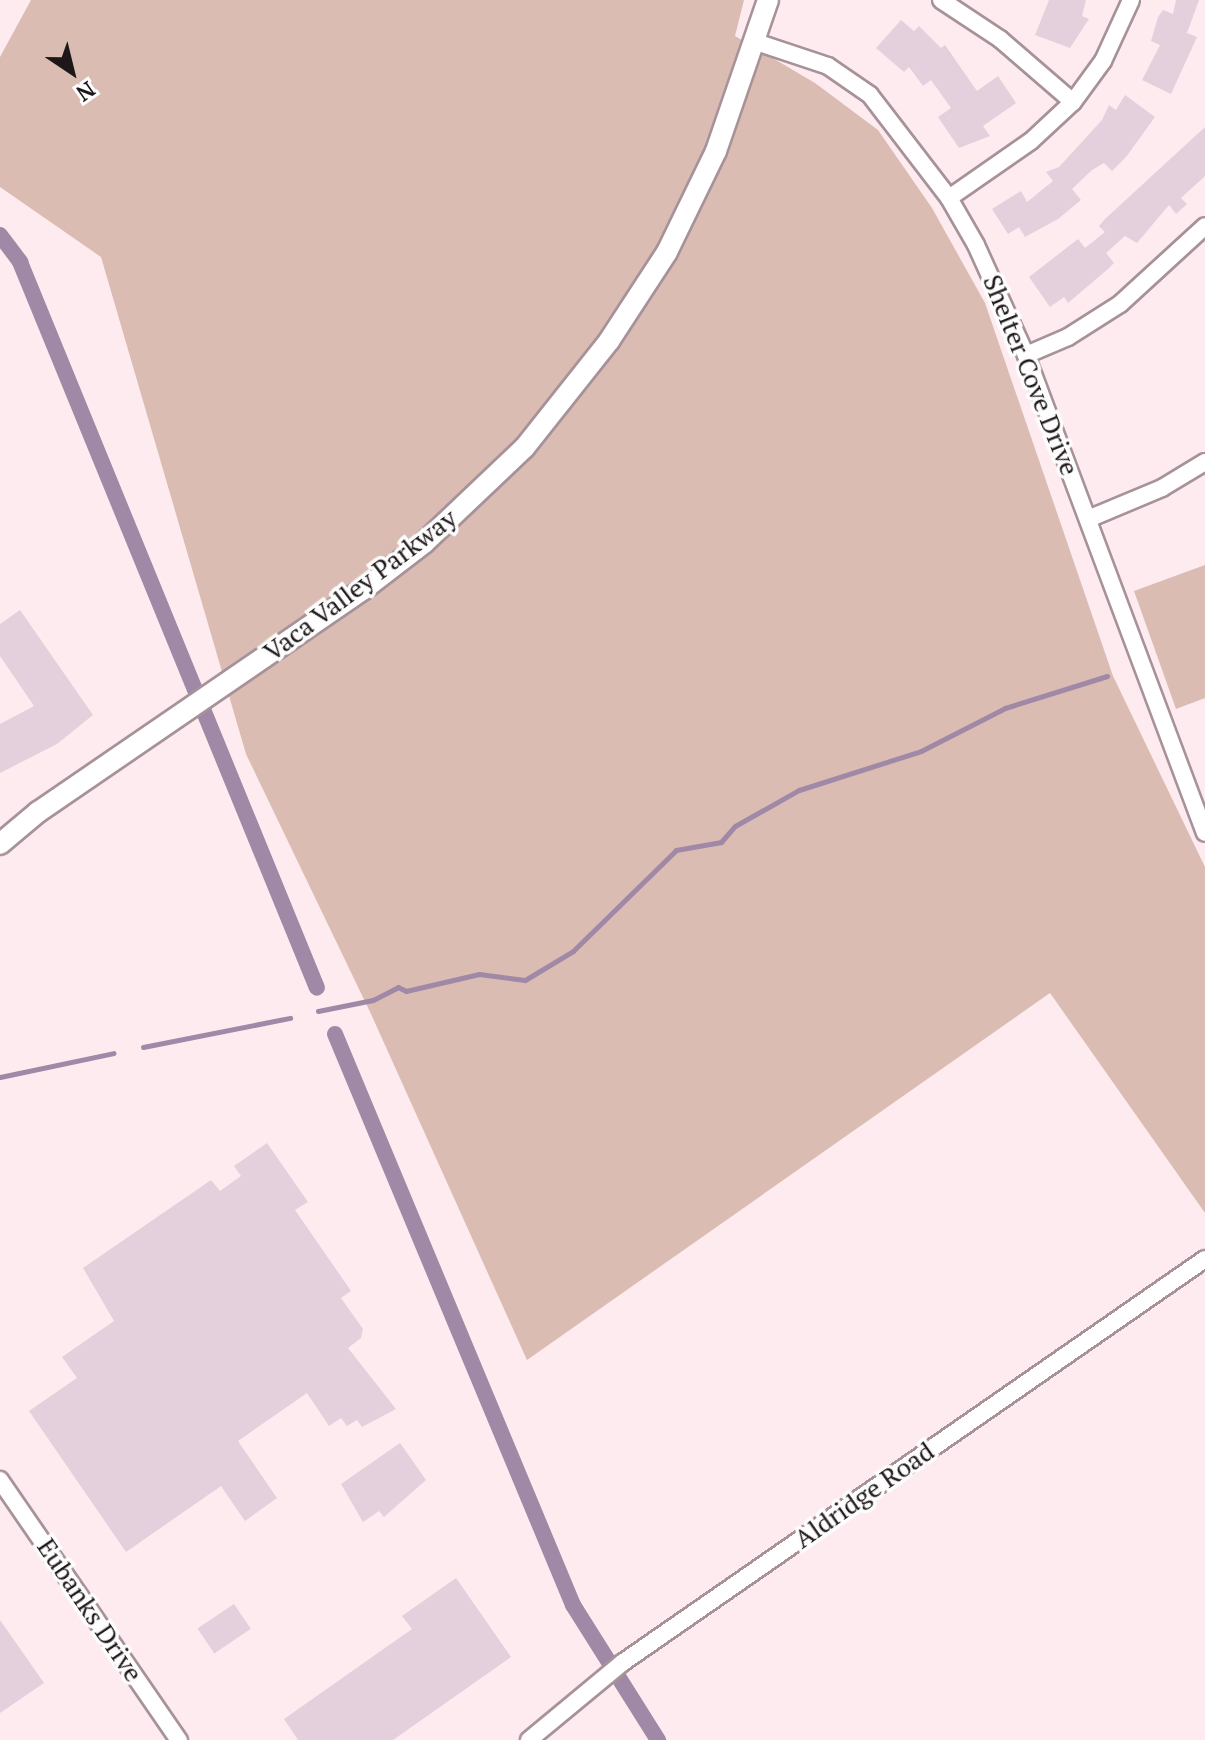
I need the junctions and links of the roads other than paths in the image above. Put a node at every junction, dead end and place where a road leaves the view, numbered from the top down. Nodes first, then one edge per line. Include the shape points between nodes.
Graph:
1 (768, 0) edge
2 (941, 0) edge
3 (1131, 0) edge
4 (756, 42) junction
5 (1073, 102) junction
6 (949, 198) junction
7 (1205, 226) edge
8 (1026, 355) junction
9 (1205, 462) edge
10 (1088, 519) junction
11 (1199, 797) edge
12 (38, 812) junction
13 (0, 828) edge
14 (1205, 833) edge
15 (0, 844) edge
16 (1205, 1259) edge
17 (0, 1480) edge
18 (179, 1740) edge
19 (529, 1740) edge

1 - 4 street, Vaca Valley Parkway
2 - 5 street via 1000,39
3 - 5 street via 1103,61
4 - 6 street, Shelter Cove Drive via 828,66 870,95
4 - 12 street, Vaca Valley Parkway via 716,151 667,252 571,393 488,485 424,543
5 - 6 street via 1031,141
6 - 8 street, Shelter Cove Drive
7 - 8 street via 1120,304 1068,337
8 - 10 street, Shelter Cove Drive
9 - 10 street via 1162,488
10 - 11 street, Shelter Cove Drive
11 - 14 street, Shelter Cove Drive
12 - 13 street, Vaca Valley Parkway
12 - 15 street, Vaca Valley Parkway
16 - 19 street, Aldridge Road via 602,1677
17 - 18 street, Eubanks Drive

